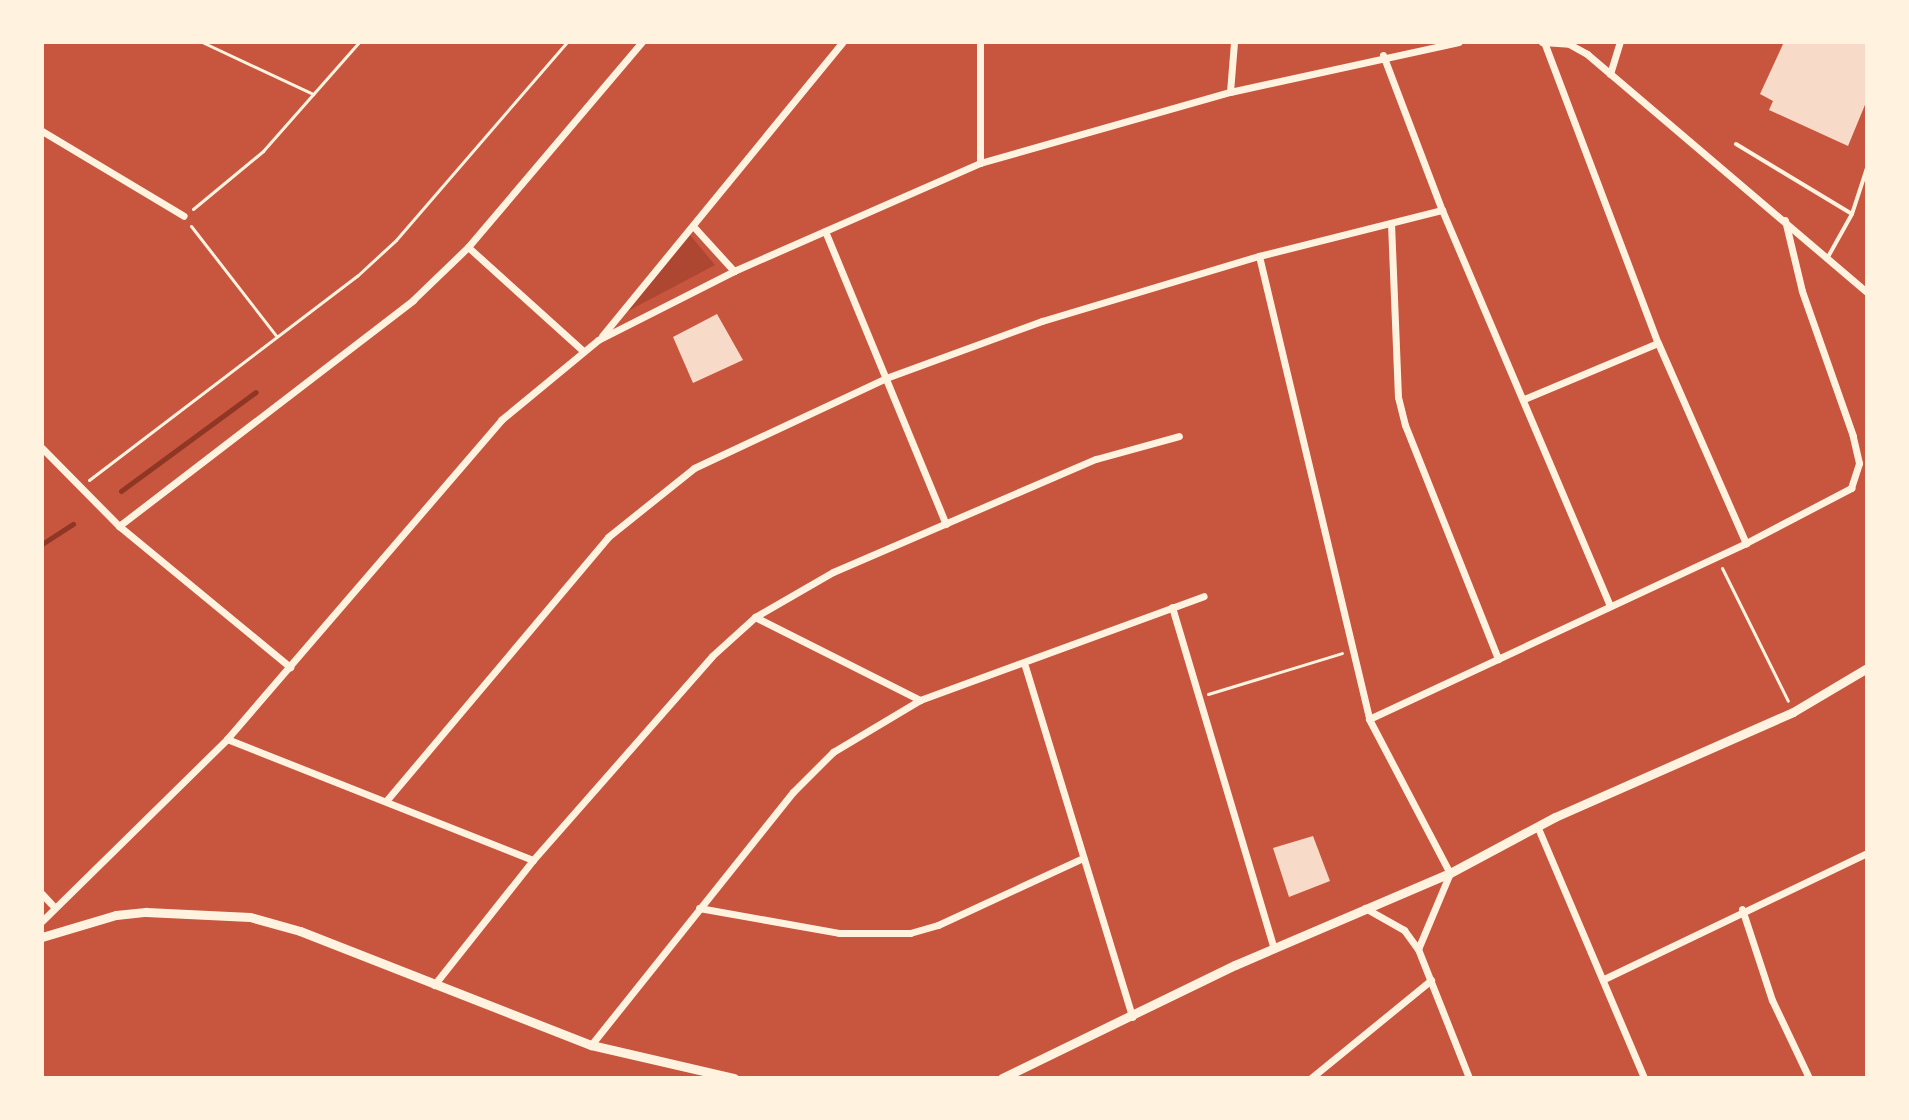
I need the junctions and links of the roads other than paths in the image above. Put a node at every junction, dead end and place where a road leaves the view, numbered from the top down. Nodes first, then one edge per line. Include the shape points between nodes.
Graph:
1 (642, 42) edge
2 (843, 42) edge
3 (980, 42) edge
4 (1234, 42) edge
5 (1459, 42) edge
6 (1542, 42) edge
7 (1620, 42) edge
8 (1383, 55) junction
9 (1610, 74) junction
10 (1230, 92) junction
11 (42, 131) edge
12 (1736, 144) dead end
13 (980, 163) junction
14 (1867, 168) edge
15 (1442, 210) junction
16 (1852, 214) junction
17 (184, 216) road end
18 (1785, 220) junction
19 (1391, 223) junction
20 (693, 226) junction
21 (825, 231) junction
22 (468, 247) junction
23 (1259, 256) junction
24 (1828, 257) junction
25 (734, 271) junction
26 (1867, 292) edge
27 (598, 340) junction
28 (1658, 343) junction
29 (583, 351) junction
30 (886, 378) junction
31 (1524, 399) junction
32 (1179, 436) dead end
33 (42, 448) edge
34 (946, 524) junction
35 (119, 526) junction
36 (1746, 543) junction
37 (1204, 596) dead end
38 (1610, 606) junction
39 (1172, 607) junction
40 (755, 617) junction
41 (1498, 659) junction
42 (1025, 666) junction
43 (290, 667) junction
44 (1867, 668) edge
45 (920, 700) junction
46 (1369, 719) junction
47 (227, 739) junction
48 (386, 801) junction
49 (1538, 828) junction
50 (1867, 853) edge
51 (1081, 859) junction
52 (533, 860) junction
53 (1450, 873) junction
54 (42, 894) edge
55 (54, 907) junction
56 (699, 908) junction
57 (1365, 908) junction
58 (1742, 909) junction
59 (42, 921) edge
60 (42, 937) edge
61 (1274, 949) junction
62 (1418, 949) junction
63 (1604, 979) junction
64 (1431, 980) junction
65 (434, 985) junction
66 (1132, 1017) junction
67 (591, 1045) junction
68 (734, 1078) edge
69 (1002, 1078) edge
70 (1311, 1078) edge
71 (1469, 1078) edge
72 (1644, 1078) edge
73 (1809, 1078) edge

1 - 22 street
2 - 20 street
3 - 13 street
4 - 10 street
5 - 8 street
6 - 9 street via 1569,44
6 - 28 street
7 - 9 street
8 - 10 street
8 - 15 street
9 - 18 street
10 - 13 street
11 - 17 street
12 - 16 lane
13 - 21 street
14 - 16 lane
15 - 19 street
15 - 31 street
16 - 24 lane
18 - 24 street
18 - 36 street via 1802,291 1859,463 1851,488 1841,497
19 - 23 street
19 - 41 street via 1401,411
20 - 25 street
20 - 27 street
21 - 25 street
21 - 30 street
22 - 29 street
22 - 35 street via 379,329
23 - 30 street via 1042,321
23 - 46 street
24 - 26 street
25 - 27 street
27 - 29 street
28 - 31 street
28 - 36 street
29 - 43 street via 501,420
30 - 34 street
30 - 48 street via 694,468 639,509 535,620
31 - 38 street
32 - 34 street via 1096,459
33 - 35 street
34 - 40 street via 833,572
35 - 43 street
36 - 38 street
37 - 39 street
38 - 41 street
39 - 42 street
39 - 61 street
40 - 45 street
40 - 52 street via 712,656
41 - 46 street
42 - 45 street
42 - 51 street
43 - 47 street
44 - 49 street via 1793,712
45 - 56 street via 855,736 812,772
46 - 53 street
47 - 48 street
47 - 55 street
48 - 52 street
49 - 53 street
49 - 63 street
50 - 58 street
51 - 56 street via 910,933 839,933
51 - 66 street
52 - 65 street
53 - 57 street
53 - 62 street
54 - 55 street
55 - 59 street
56 - 67 street
57 - 61 street
57 - 62 street via 1404,930
58 - 63 street
58 - 73 street via 1772,1000
60 - 65 street via 116,915 234,915 300,931
61 - 66 street
62 - 64 street
63 - 72 street
64 - 70 street
64 - 71 street
65 - 67 street
66 - 69 street
67 - 68 street

